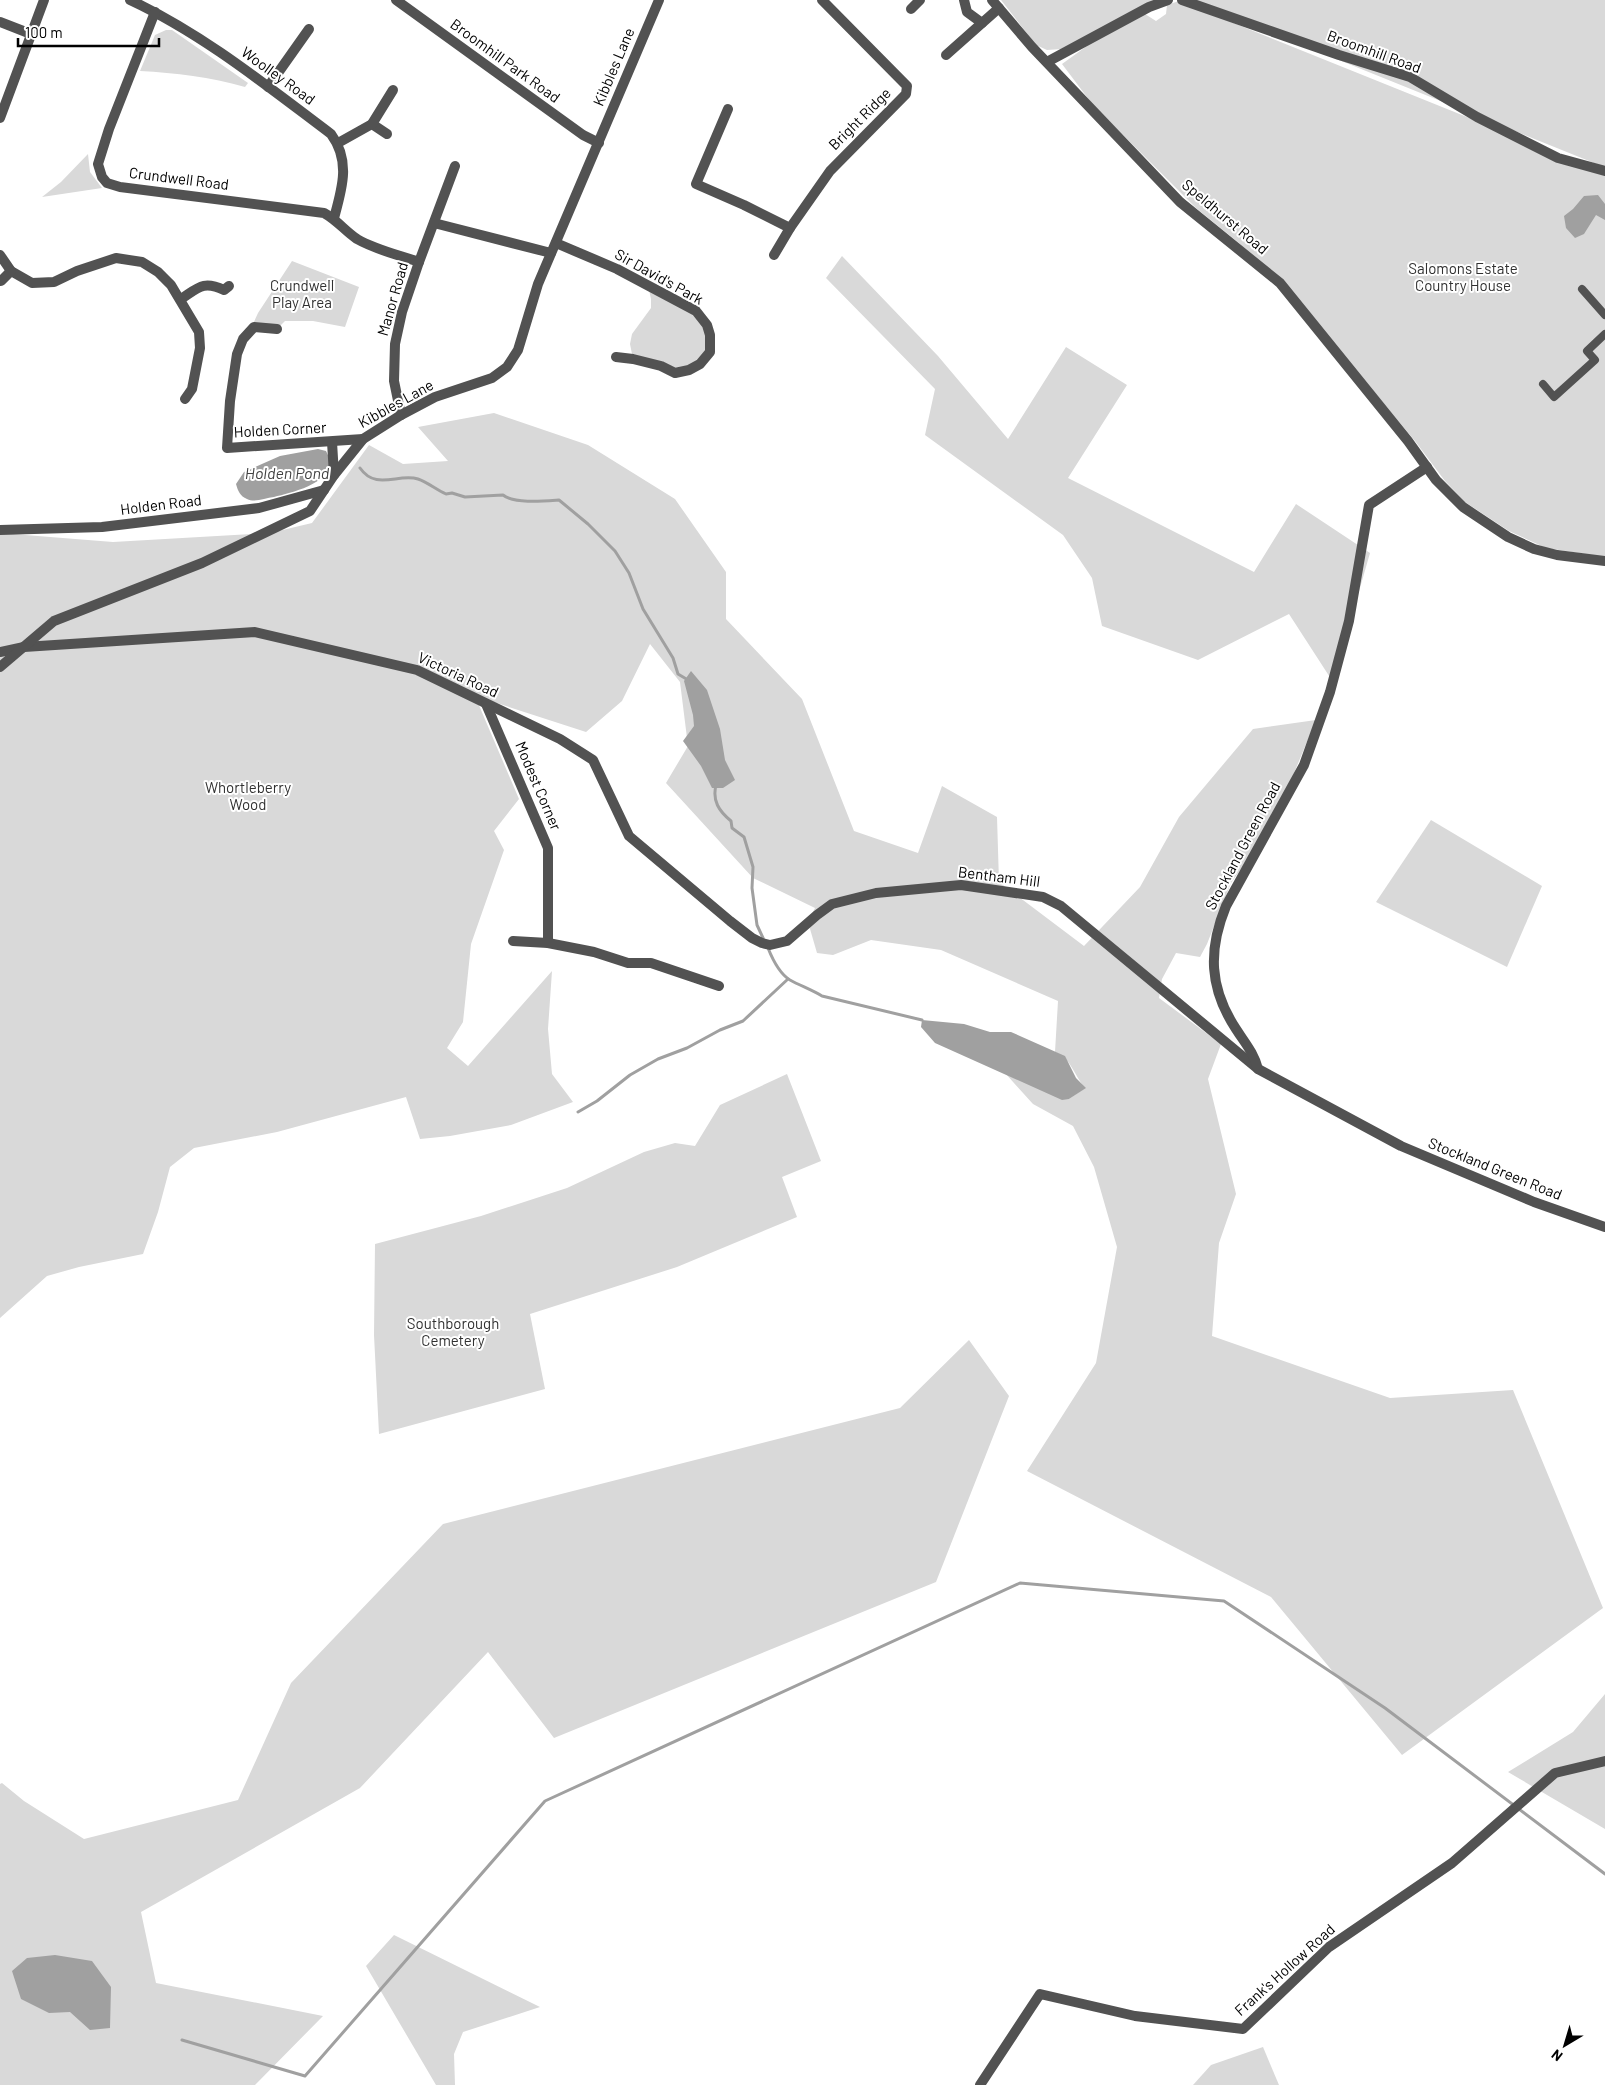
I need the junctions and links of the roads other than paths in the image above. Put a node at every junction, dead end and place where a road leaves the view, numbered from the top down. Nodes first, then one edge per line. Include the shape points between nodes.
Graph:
1 (44, 0) edge
2 (130, 0) edge
3 (396, 0) edge
4 (822, 0) edge
5 (920, 0) edge
6 (964, 0) edge
7 (1168, 0) edge
8 (1182, 0) edge
9 (655, 1) edge
10 (995, 4) edge
11 (911, 9) dead end
12 (156, 12) junction
13 (0, 22) edge
14 (982, 23) junction
15 (309, 29) dead end
16 (31, 34) junction
17 (946, 55) dead end
18 (1047, 62) junction
19 (268, 87) junction
20 (393, 90) dead end
21 (728, 109) dead end
22 (0, 118) edge
23 (372, 124) junction
24 (387, 134) dead end
25 (338, 143) junction
26 (599, 143) junction
27 (455, 166) dead end
28 (1605, 171) edge
29 (334, 218) junction
30 (434, 223) junction
31 (790, 228) junction
32 (556, 243) junction
33 (551, 253) junction
34 (774, 254) dead end
35 (0, 255) edge
36 (419, 262) junction
37 (11, 271) junction
38 (1, 281) dead end
39 (230, 286) dead end
40 (1582, 289) dead end
41 (181, 299) junction
42 (1602, 311) edge
43 (277, 328) dead end
44 (1605, 334) edge
45 (616, 357) dead end
46 (1543, 384) dead end
47 (185, 399) dead end
48 (401, 415) junction
49 (362, 439) junction
50 (332, 442) junction
51 (1427, 467) junction
52 (334, 475) junction
53 (324, 490) junction
54 (0, 530) edge
55 (1605, 561) edge
56 (24, 647) junction
57 (0, 652) edge
58 (0, 667) edge
59 (486, 704) junction
60 (752, 938) joint
61 (513, 941) dead end
62 (548, 943) junction
63 (719, 986) dead end
64 (1258, 1069) junction
65 (1605, 1227) edge
66 (1605, 1761) edge
67 (980, 2085) edge

1 - 16 street
2 - 12 street, Woolley Road
3 - 26 street, Broomhill Park Road via 583,135
4 - 31 street, Bright Ridge via 907,86 906,94 830,171
5 - 11 street
6 - 14 street via 967,12
7 - 18 street
8 - 28 street, Broomhill Road via 1410,77 1477,117 1558,158
9 - 26 street, Kibbles Lane
10 - 14 street
10 - 18 street, Speldhurst Road
12 - 19 street, Woolley Road
12 - 29 street, Crundwell Road via 98,164 106,183 316,211
13 - 16 street
14 - 17 street
15 - 19 street
16 - 22 street
18 - 51 street, Speldhurst Road via 1180,202 1280,283
19 - 25 street, Woolley Road via 331,134
20 - 23 street
21 - 31 street via 696,184
23 - 24 street
23 - 25 street
25 - 29 street via 344,164 343,185
26 - 32 street, Kibbles Lane
27 - 30 street, Manor Road
29 - 36 street, Crundwell Road via 350,234 368,244
30 - 33 street
30 - 36 street, Manor Road
31 - 34 street
32 - 33 street, Kibbles Lane
32 - 45 street, Sir David's Park via 617,268 696,311 710,335 710,352 700,364 689,370 675,372
33 - 48 street, Kibbles Lane via 518,350 507,367 492,378 435,397
35 - 37 street
36 - 48 street, Manor Road via 395,344 394,381
37 - 38 street
37 - 41 street via 32,282 54,282 116,258 142,262 158,272
39 - 41 street via 224,290 212,284 201,286
40 - 42 street
41 - 47 street via 199,332 200,348 192,389
43 - 50 street, Holden Corner via 254,327 243,339 237,354 230,400 227,448
44 - 46 street via 1587,350 1596,360 1554,397
48 - 49 street, Kibbles Lane
49 - 50 street, Holden Corner
49 - 52 street, Kibbles Lane
50 - 52 street
51 - 55 street, Speldhurst Road via 1463,507 1508,537 1557,556
51 - 64 street, Stockland Green Road via 1369,505 1349,621 1330,692 1304,765 1217,928 1214,958 1218,990
52 - 53 street, Kibbles Lane
53 - 54 street, Holden Road via 259,508 102,527
53 - 56 street, Kibbles Lane via 310,511 202,563 54,621
56 - 57 street, Victoria Road
56 - 58 street, Kibbles Lane
56 - 59 street, Victoria Road via 256,632 417,670
59 - 60 street, Victoria Road via 560,739 593,760 629,836
59 - 62 street, Modest Corner via 548,848
60 - 64 street, Bentham Hill via 762,943 778,944 794,937 832,904 876,893 961,885 1043,897 1061,906
61 - 62 street
62 - 63 street via 594,952 628,964 651,963
64 - 65 street, Stockland Green Road via 1401,1146 1534,1202
66 - 67 street, Frank's Hollow Road via 1555,1773 1452,1863 1329,1947 1243,2029 1135,2016 1040,1994

